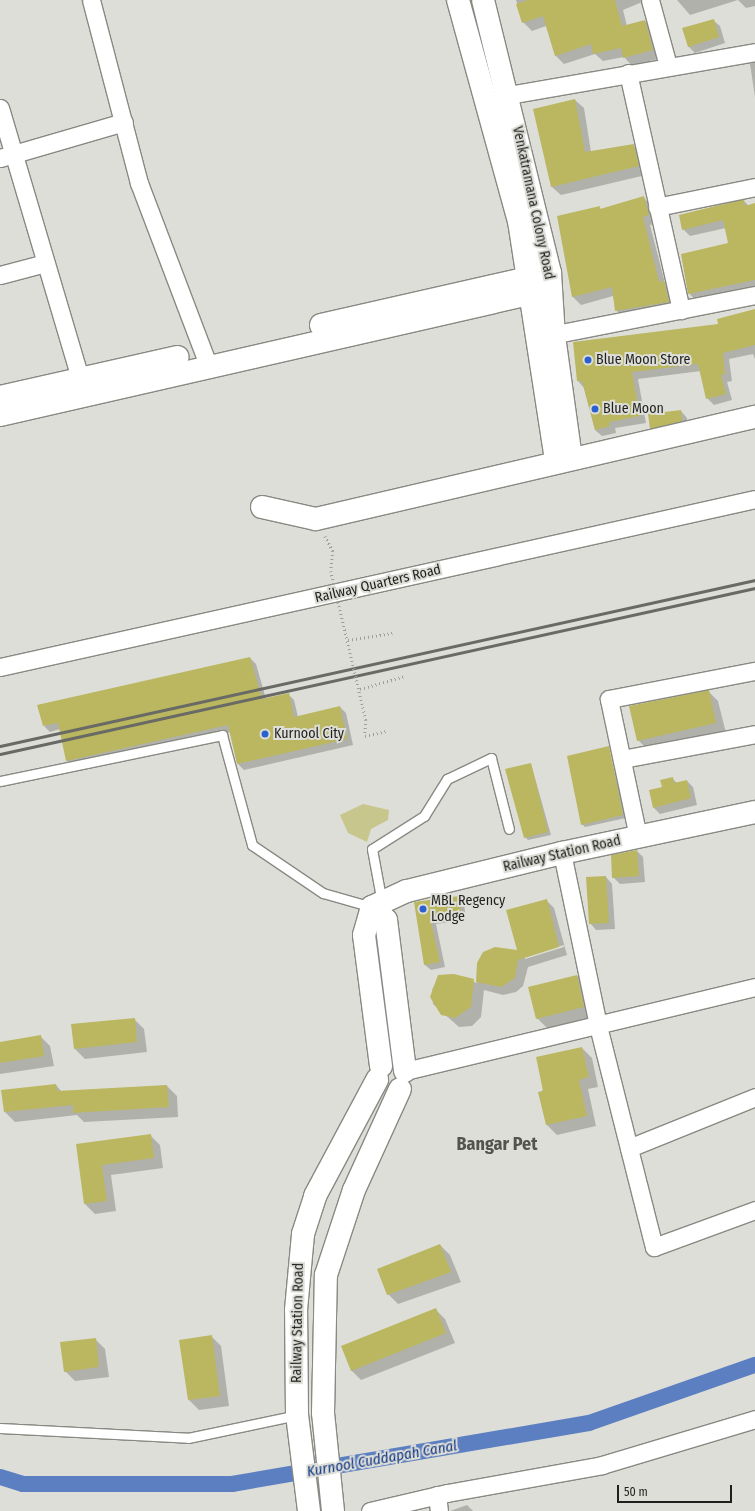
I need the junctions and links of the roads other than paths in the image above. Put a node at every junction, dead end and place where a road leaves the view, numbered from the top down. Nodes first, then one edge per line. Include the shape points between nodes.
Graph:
1 (91, 0) edge
2 (458, 0) edge
3 (483, 0) edge
4 (650, 0) edge
5 (755, 52) edge
6 (668, 66) junction
7 (628, 73) junction
8 (509, 95) junction
9 (0, 108) edge
10 (124, 122) junction
11 (6, 156) edge
12 (755, 187) edge
13 (657, 206) junction
14 (45, 263) junction
15 (0, 275) edge
16 (540, 283) junction
17 (755, 295) edge
18 (682, 310) junction
19 (545, 337) junction
20 (206, 359) junction
21 (80, 378) junction
22 (0, 397) edge
23 (0, 415) edge
24 (755, 417) edge
25 (563, 460) junction
26 (755, 500) edge
27 (262, 507) dead end
28 (0, 668) edge
29 (755, 671) edge
30 (755, 734) edge
31 (622, 760) junction
32 (0, 781) edge
33 (755, 812) edge
34 (509, 829) dead end
35 (638, 837) junction
36 (562, 853) junction
37 (377, 905) junction
38 (755, 987) edge
39 (598, 1026) junction
40 (379, 1073) junction
41 (403, 1080) junction
42 (755, 1097) edge
43 (629, 1148) junction
44 (755, 1210) edge
45 (296, 1415) junction
46 (755, 1419) edge
47 (0, 1428) edge
48 (438, 1503) edge
49 (309, 1511) edge
50 (333, 1511) edge
51 (370, 1511) edge

1 - 10 street
2 - 16 street via 519,221
3 - 8 street, Venkatramana Colony Road
4 - 6 street
5 - 6 street
6 - 7 street
7 - 8 street
7 - 13 street
8 - 16 street, Venkatramana Colony Road
9 - 11 street
10 - 11 street
10 - 20 street via 156,232
11 - 14 street
12 - 13 street
13 - 18 street
14 - 15 street
14 - 21 street
16 - 19 street, Venkatramana Colony Road
16 - 20 street
17 - 18 street
18 - 19 street
19 - 25 street, Venkatramana Colony Road
20 - 21 street
20 - 23 street
21 - 22 street
24 - 25 street
25 - 27 street via 316,519
26 - 28 street, Railway Quarters Road
29 - 31 street via 609,699
30 - 31 street
31 - 35 street
32 - 37 lane via 222,735 252,845 323,893
33 - 35 street, Railway Station Road
34 - 37 lane via 490,758 447,779 424,816 372,849
35 - 36 street, Railway Station Road
36 - 37 street, Railway Station Road via 407,891
36 - 39 street
37 - 40 street via 364,935
37 - 41 street via 386,920
38 - 39 street
39 - 41 street via 509,1044
39 - 43 street
40 - 41 street via 386,1091
40 - 45 street, Railway Station Road via 315,1196 303,1234 296,1310
41 - 50 street, Railway Station Road via 354,1190 326,1275 323,1413
42 - 43 street
43 - 44 street via 654,1247
45 - 47 lane via 188,1438
45 - 49 street, Railway Station Road
46 - 48 street via 602,1465
48 - 51 street

